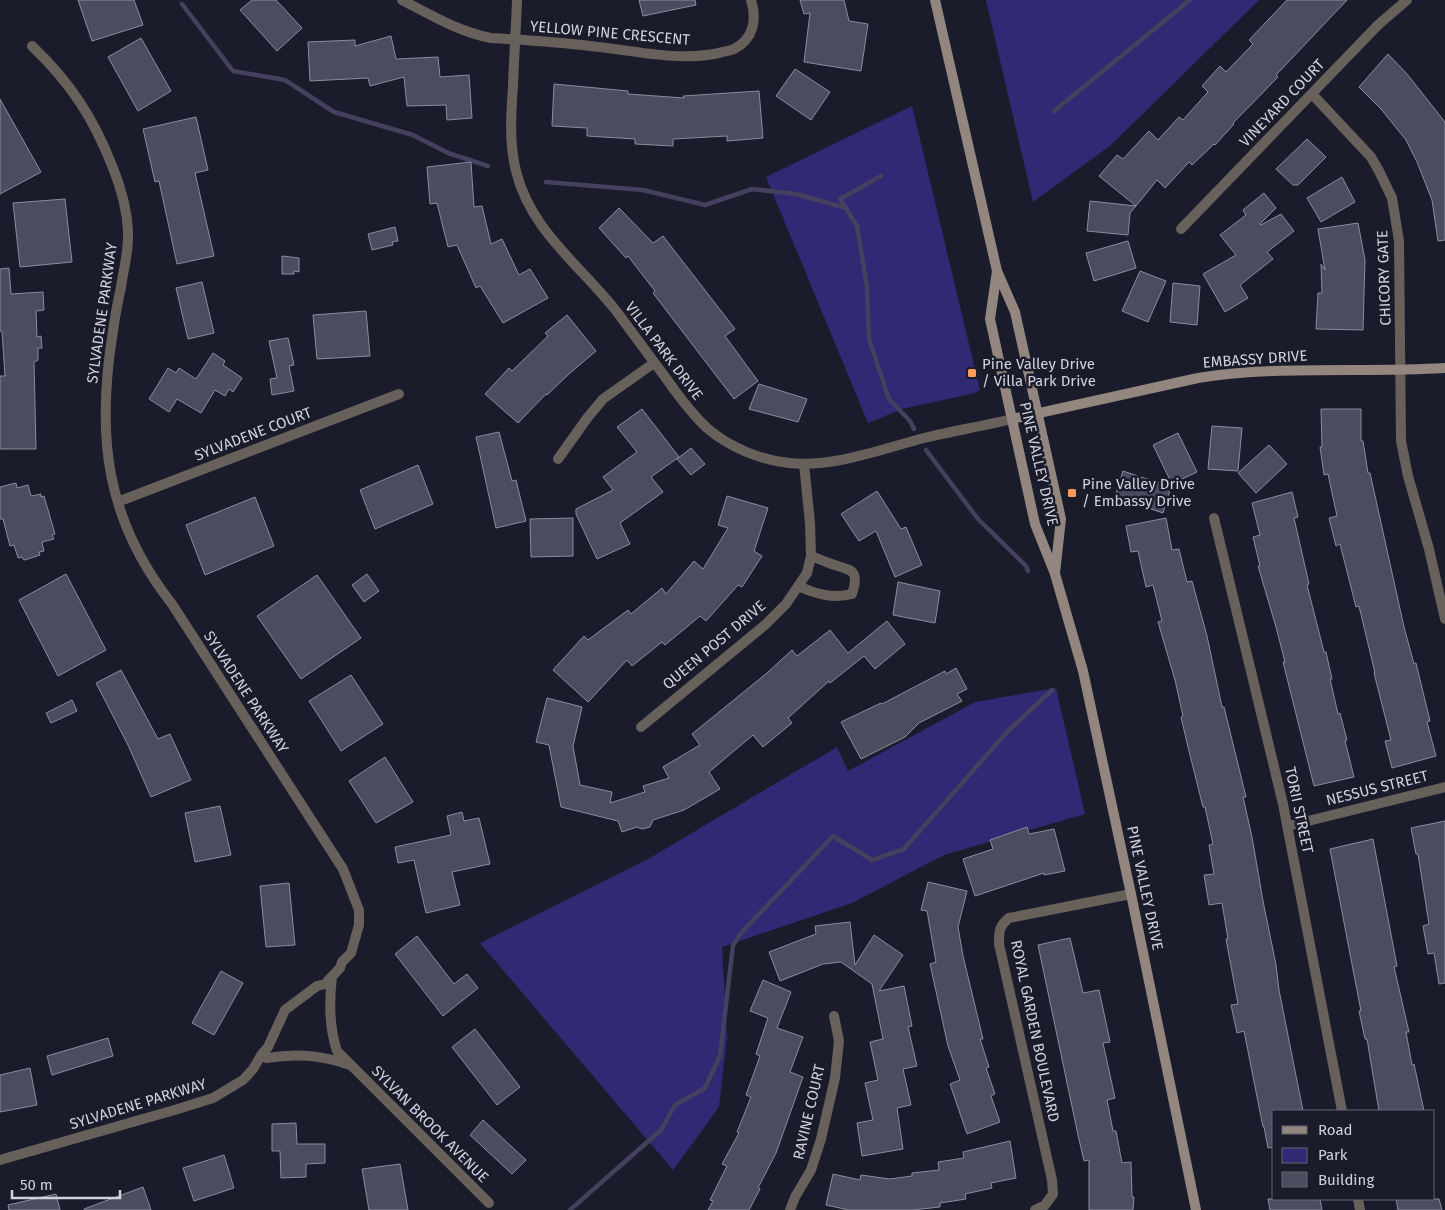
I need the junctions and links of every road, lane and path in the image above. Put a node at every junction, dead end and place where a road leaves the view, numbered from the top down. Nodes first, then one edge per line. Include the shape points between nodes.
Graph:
1 (402, 0) edge
2 (517, 0) edge
3 (751, 0) edge
4 (935, 0) edge
5 (1407, 0) edge
6 (515, 40) junction
7 (32, 46) dead end
8 (1312, 94) junction
9 (1181, 229) dead end
10 (997, 271) junction
11 (654, 363) junction
12 (1445, 368) edge
13 (1400, 370) junction
14 (399, 394) dead end
15 (1037, 414) junction
16 (1012, 419) junction
17 (558, 458) dead end
18 (804, 464) junction
19 (118, 503) junction
20 (1214, 518) dead end
21 (811, 556) junction
22 (1055, 574) junction
23 (798, 586) junction
24 (1445, 619) edge
25 (641, 727) dead end
26 (1445, 787) edge
27 (1288, 826) junction
28 (1131, 894) junction
29 (332, 977) junction
30 (834, 1016) dead end
31 (262, 1054) junction
32 (351, 1066) junction
33 (1342, 1110) edge
34 (0, 1160) edge
35 (489, 1203) dead end
36 (790, 1210) edge
37 (1035, 1210) edge
38 (1196, 1210) edge

1 - 6 street, YELLOW PINE CRESCENT via 460,30 484,37
2 - 6 street, VILLA PARK DRIVE
3 - 6 street, YELLOW PINE CRESCENT via 755,18 752,32 735,49 715,54 672,55
4 - 10 main road, PINE VALLEY DRIVE
5 - 8 street, VINEYARD COURT via 1378,25
6 - 11 street, VILLA PARK DRIVE via 511,116 516,172 521,187 547,234 615,310
7 - 19 street, SYLVADENE PARKWAY via 85,108 105,147 126,209 129,252 113,332 105,395 108,460
8 - 9 street, VINEYARD COURT
8 - 13 street, CHICORY GATE via 1371,157 1392,198 1399,241
10 - 15 main road, PINE VALLEY DRIVE via 1015,312
10 - 16 main road, PINE VALLEY DRIVE via 990,320
11 - 17 street via 602,399
11 - 18 street, VILLA PARK DRIVE via 694,415 723,440 768,459
12 - 13 main road, EMBASSY DRIVE
13 - 15 main road, EMBASSY DRIVE via 1224,374
13 - 24 street, CHICORY GATE via 1401,441
14 - 19 street, SYLVADENE COURT
15 - 16 main road, EMBASSY DRIVE
15 - 22 main road, PINE VALLEY DRIVE via 1061,519
16 - 18 street, VILLA PARK DRIVE via 861,455
16 - 22 main road, PINE VALLEY DRIVE via 1035,524
18 - 21 street, QUEEN POST DRIVE
19 - 29 street, SYLVADENE PARKWAY via 120,514 147,570 343,869 359,910 359,925 351,953
20 - 27 street, TORII STREET
21 - 23 street, QUEEN POST DRIVE via 807,573
21 - 23 street via 848,568 856,581 852,594 820,594
22 - 28 main road, PINE VALLEY DRIVE via 1083,671
23 - 25 street, QUEEN POST DRIVE via 766,624
26 - 27 street, NESSUS STREET
27 - 33 street, TORII STREET
28 - 37 street, ROYAL GARDEN BOULEVARD via 1010,918 1001,924 999,944 1052,1180 1053,1194 1045,1205
28 - 38 main road, PINE VALLEY DRIVE
29 - 31 street, SYLVADENE PARKWAY via 285,1010 268,1048
29 - 32 street, SYLVAN BROOK AVENUE via 330,1027 337,1050
30 - 36 street, RAVINE COURT via 839,1042 835,1078 811,1170
31 - 32 street, SYLVAN BROOK AVENUE via 266,1058 314,1055
31 - 34 street, SYLVADENE PARKWAY via 243,1080 213,1098
32 - 35 street, SYLVAN BROOK AVENUE

